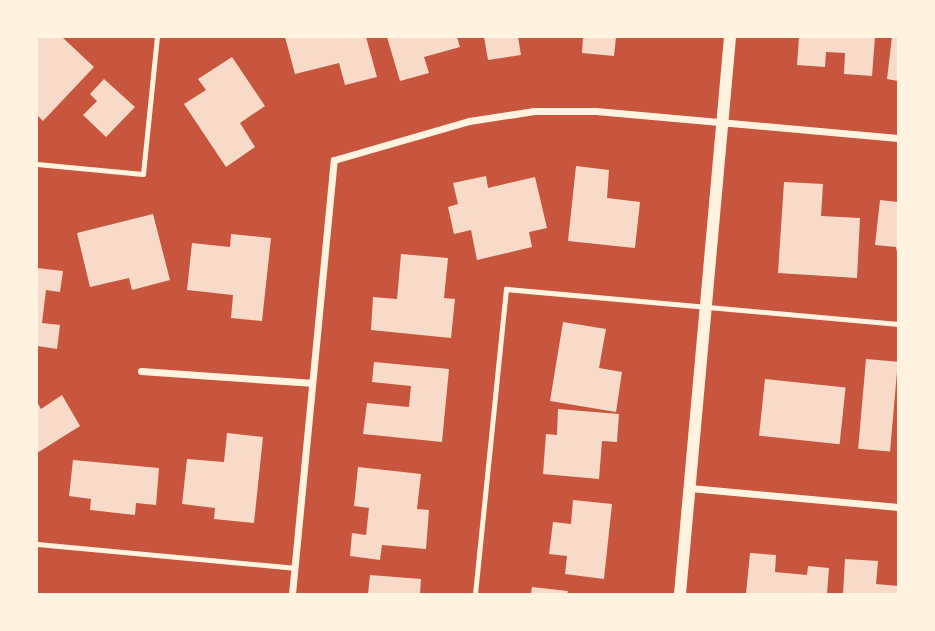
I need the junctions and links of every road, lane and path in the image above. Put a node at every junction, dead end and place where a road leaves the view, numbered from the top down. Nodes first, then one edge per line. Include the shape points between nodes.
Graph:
1 (157, 37) edge
2 (730, 37) edge
3 (723, 122) junction
4 (898, 138) edge
5 (37, 163) edge
6 (706, 307) junction
7 (898, 324) edge
8 (141, 371) dead end
9 (311, 383) junction
10 (690, 488) junction
11 (898, 507) edge
12 (37, 544) edge
13 (294, 568) junction
14 (292, 594) edge
15 (475, 594) edge
16 (680, 594) edge

1 - 5 lane via 143,174
2 - 3 street
3 - 4 street
3 - 6 street
3 - 9 street via 534,111 470,121 334,160
6 - 7 lane
6 - 10 street
6 - 15 lane via 506,289
8 - 9 street
9 - 13 street
10 - 11 street
10 - 16 street
12 - 13 lane
13 - 14 street

